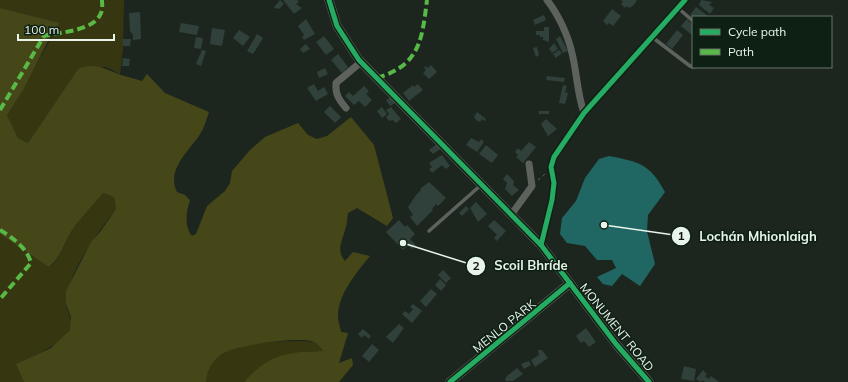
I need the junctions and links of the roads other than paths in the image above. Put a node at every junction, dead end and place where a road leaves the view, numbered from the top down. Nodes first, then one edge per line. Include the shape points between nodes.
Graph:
1 (329, 0) edge
2 (547, 0) edge
3 (685, 0) edge
4 (678, 8) junction
5 (692, 20) edge
6 (652, 37) junction
7 (361, 62) junction
8 (692, 67) edge
9 (346, 108) dead end
10 (584, 113) junction
11 (528, 164) dead end
12 (481, 185) junction
13 (511, 215) junction
14 (429, 231) dead end
15 (541, 245) junction
16 (570, 283) junction
17 (450, 382) edge
18 (649, 382) edge

1 - 7 street, MONUMENT ROAD via 337,26
2 - 10 street via 553,7 572,52 579,98
3 - 4 street
4 - 5 lane
4 - 6 street
6 - 8 lane
6 - 10 street
7 - 9 street via 336,83 335,91
7 - 12 street, MONUMENT ROAD
10 - 15 street via 554,157 551,168 554,183 552,200
11 - 13 street via 532,186
12 - 13 street, MONUMENT ROAD
12 - 14 lane
13 - 15 street, MONUMENT ROAD
15 - 16 street, MONUMENT ROAD
16 - 17 street, MENLO PARK
16 - 18 street, MONUMENT ROAD via 616,344

